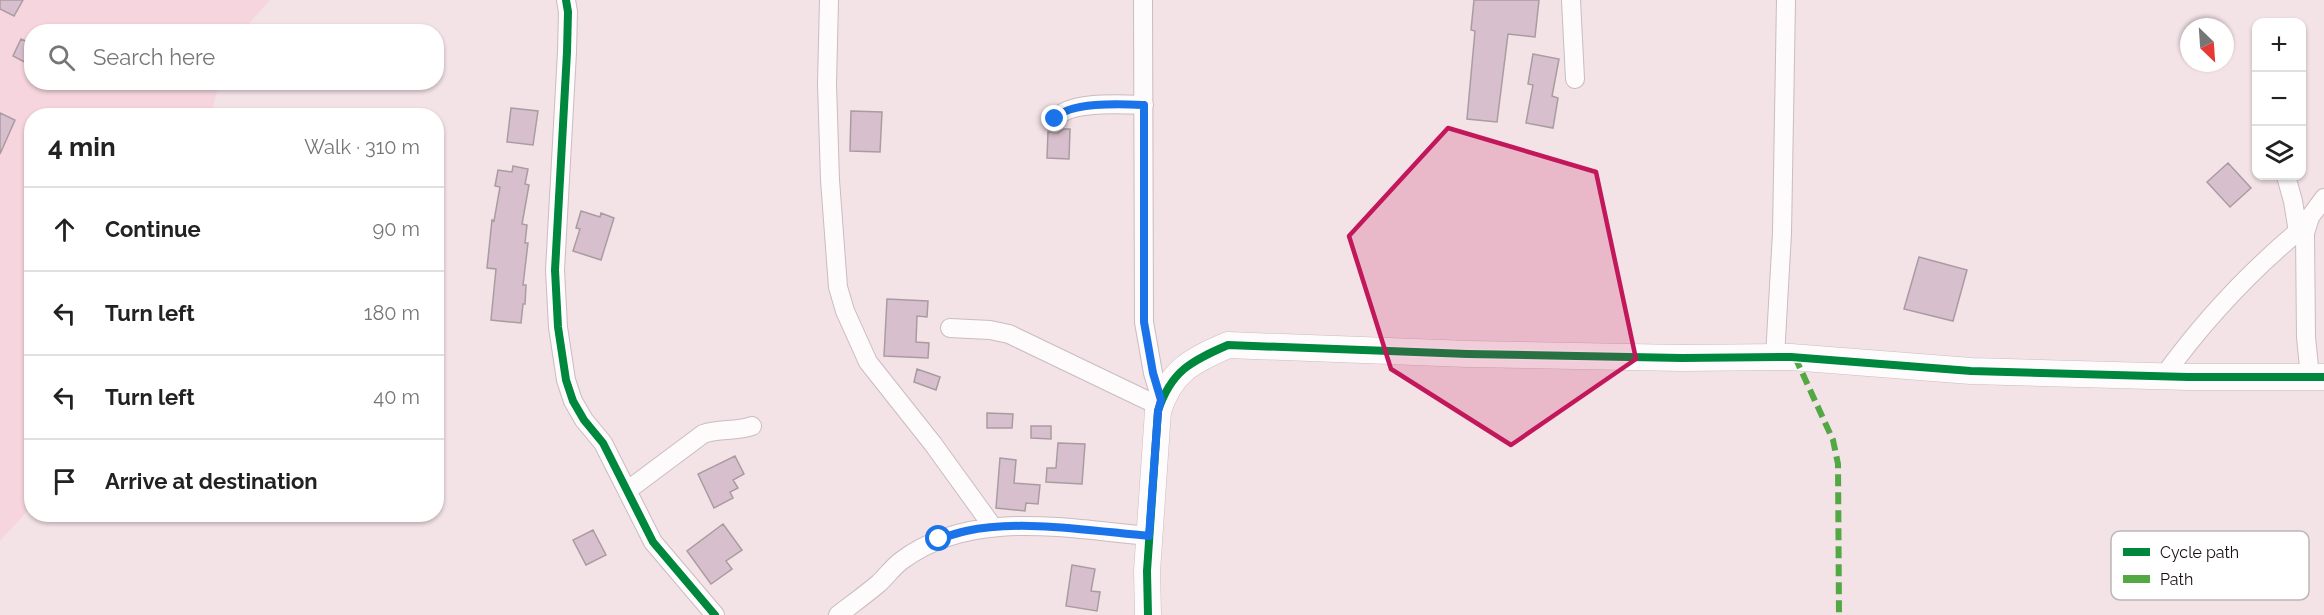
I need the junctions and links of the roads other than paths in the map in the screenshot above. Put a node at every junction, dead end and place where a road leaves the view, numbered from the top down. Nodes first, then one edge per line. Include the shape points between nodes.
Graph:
1 (566, 0) edge
2 (829, 0) edge
3 (1143, 0) edge
4 (1571, 0) edge
5 (1786, 0) edge
6 (1575, 79) dead end
7 (1144, 105) junction
8 (1054, 123) dead end
9 (2287, 180) edge
10 (2324, 198) edge
11 (2303, 228) junction
12 (950, 328) dead end
13 (1775, 357) junction
14 (2163, 377) junction
15 (2317, 377) edge
16 (1160, 403) junction
17 (752, 426) dead end
18 (628, 490) junction
19 (993, 527) junction
20 (1149, 536) junction
21 (715, 615) edge
22 (838, 615) edge
23 (1148, 615) edge

1 - 18 street via 555,270 558,327 573,401 603,443
2 - 19 street via 830,180 838,287 845,312 868,363
3 - 7 street
4 - 6 street
5 - 13 street via 1782,232
7 - 8 street via 1074,108 1057,115
7 - 16 street via 1144,322
9 - 11 street
10 - 11 street
11 - 14 street via 2226,300
11 - 15 street via 2306,337
12 - 16 street via 1009,334
13 - 14 street via 1971,371
13 - 16 street via 1468,354 1228,345 1193,361 1173,378
14 - 15 street
16 - 20 street
17 - 18 street via 703,434
18 - 21 street via 653,542
19 - 20 street
19 - 22 street via 939,539 901,561
20 - 23 street

